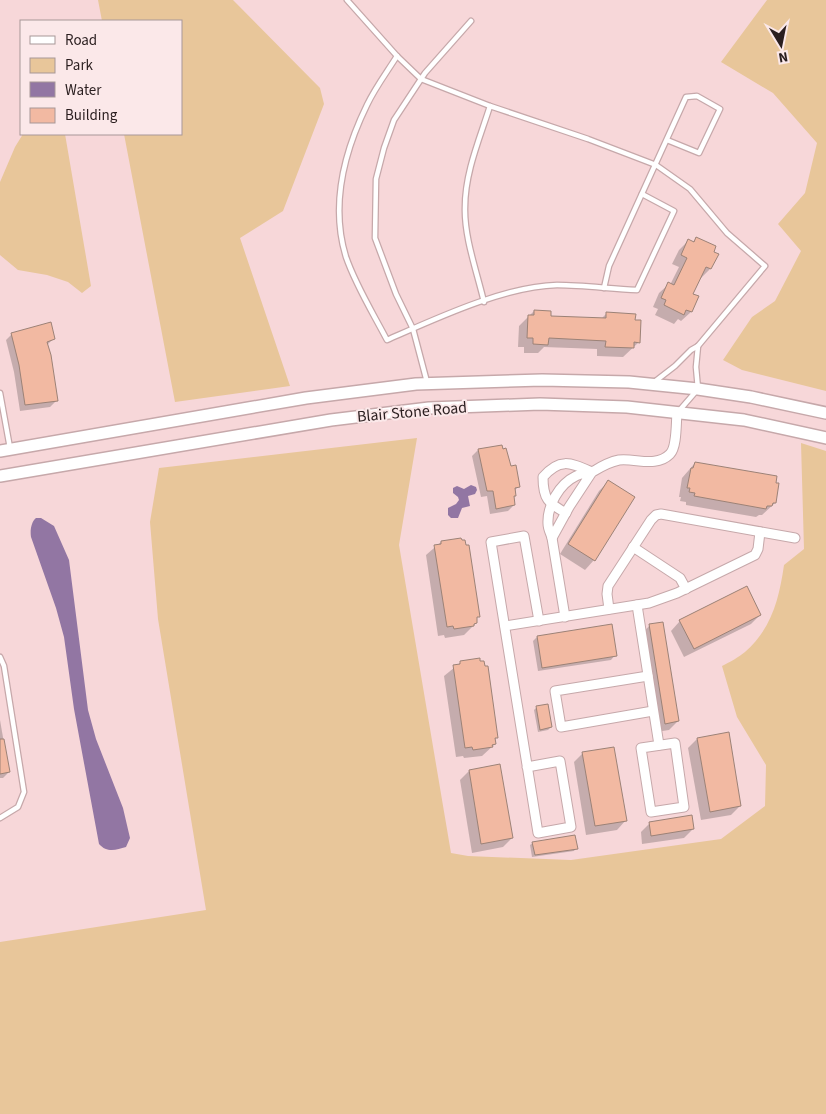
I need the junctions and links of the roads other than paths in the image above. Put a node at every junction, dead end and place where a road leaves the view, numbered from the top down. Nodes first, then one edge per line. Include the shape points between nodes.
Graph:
1 (347, 0) edge
2 (471, 21) dead end
3 (398, 56) junction
4 (422, 78) junction
5 (490, 106) junction
6 (667, 140) junction
7 (656, 166) junction
8 (642, 194) junction
9 (604, 288) junction
10 (484, 302) junction
11 (413, 329) junction
12 (698, 346) junction
13 (428, 384) junction
14 (651, 385) junction
15 (698, 389) junction
16 (0, 393) edge
17 (677, 413) junction
18 (826, 413) edge
19 (826, 438) edge
20 (5, 450) edge
21 (592, 472) junction
22 (0, 476) edge
23 (552, 505) junction
24 (566, 513) junction
25 (760, 532) junction
26 (552, 538) junction
27 (795, 538) dead end
28 (633, 547) junction
29 (686, 589) junction
30 (637, 605) junction
31 (610, 609) junction
32 (564, 617) junction
33 (538, 621) junction
34 (505, 626) junction
35 (0, 657) edge
36 (648, 676) junction
37 (653, 711) junction
38 (659, 745) junction
39 (527, 767) junction
40 (0, 818) edge

1 - 3 lane
2 - 4 lane
3 - 4 lane
3 - 11 lane via 367,104 349,148 339,190 339,220 346,257 387,340
4 - 5 lane
4 - 11 lane via 394,120 376,180 375,238
5 - 7 lane
5 - 10 lane via 466,188 465,208 466,226
6 - 6 lane via 686,97 697,96 720,109 699,153
6 - 7 lane
7 - 8 lane
7 - 12 lane via 690,189 727,233 765,266
8 - 9 lane via 609,266
8 - 9 lane via 674,211 637,290
9 - 10 lane via 556,285 520,290
10 - 11 lane
11 - 13 lane
12 - 14 lane
12 - 15 lane
13 - 14 main road, Blair Stone Road via 542,380
13 - 20 main road, Blair Stone Road via 306,398
14 - 15 main road, Blair Stone Road
15 - 17 lane
15 - 18 main road, Blair Stone Road
16 - 20 lane
17 - 19 main road, Blair Stone Road via 744,420
17 - 21 street via 675,442 669,456 654,462 613,461
17 - 22 main road, Blair Stone Road via 627,407 540,404 429,408 331,420
21 - 23 street via 576,476 563,486
21 - 23 street via 564,463 549,470 543,477 543,486
21 - 24 street
23 - 24 street
23 - 26 street via 548,523
24 - 26 street
25 - 27 street
25 - 28 street via 661,514 650,520
25 - 29 street via 755,555
26 - 32 street
28 - 29 street via 680,578
28 - 31 street via 608,586
29 - 30 street
30 - 31 street
30 - 36 street
31 - 32 street
32 - 33 street
33 - 34 street
33 - 34 street via 524,536 491,542
34 - 39 street
35 - 40 lane via 24,792 18,806
36 - 37 street
36 - 37 street via 555,691 561,727
37 - 38 street
38 - 38 street via 675,743 684,807 651,812 641,748
39 - 39 street via 538,833 571,827 560,762

